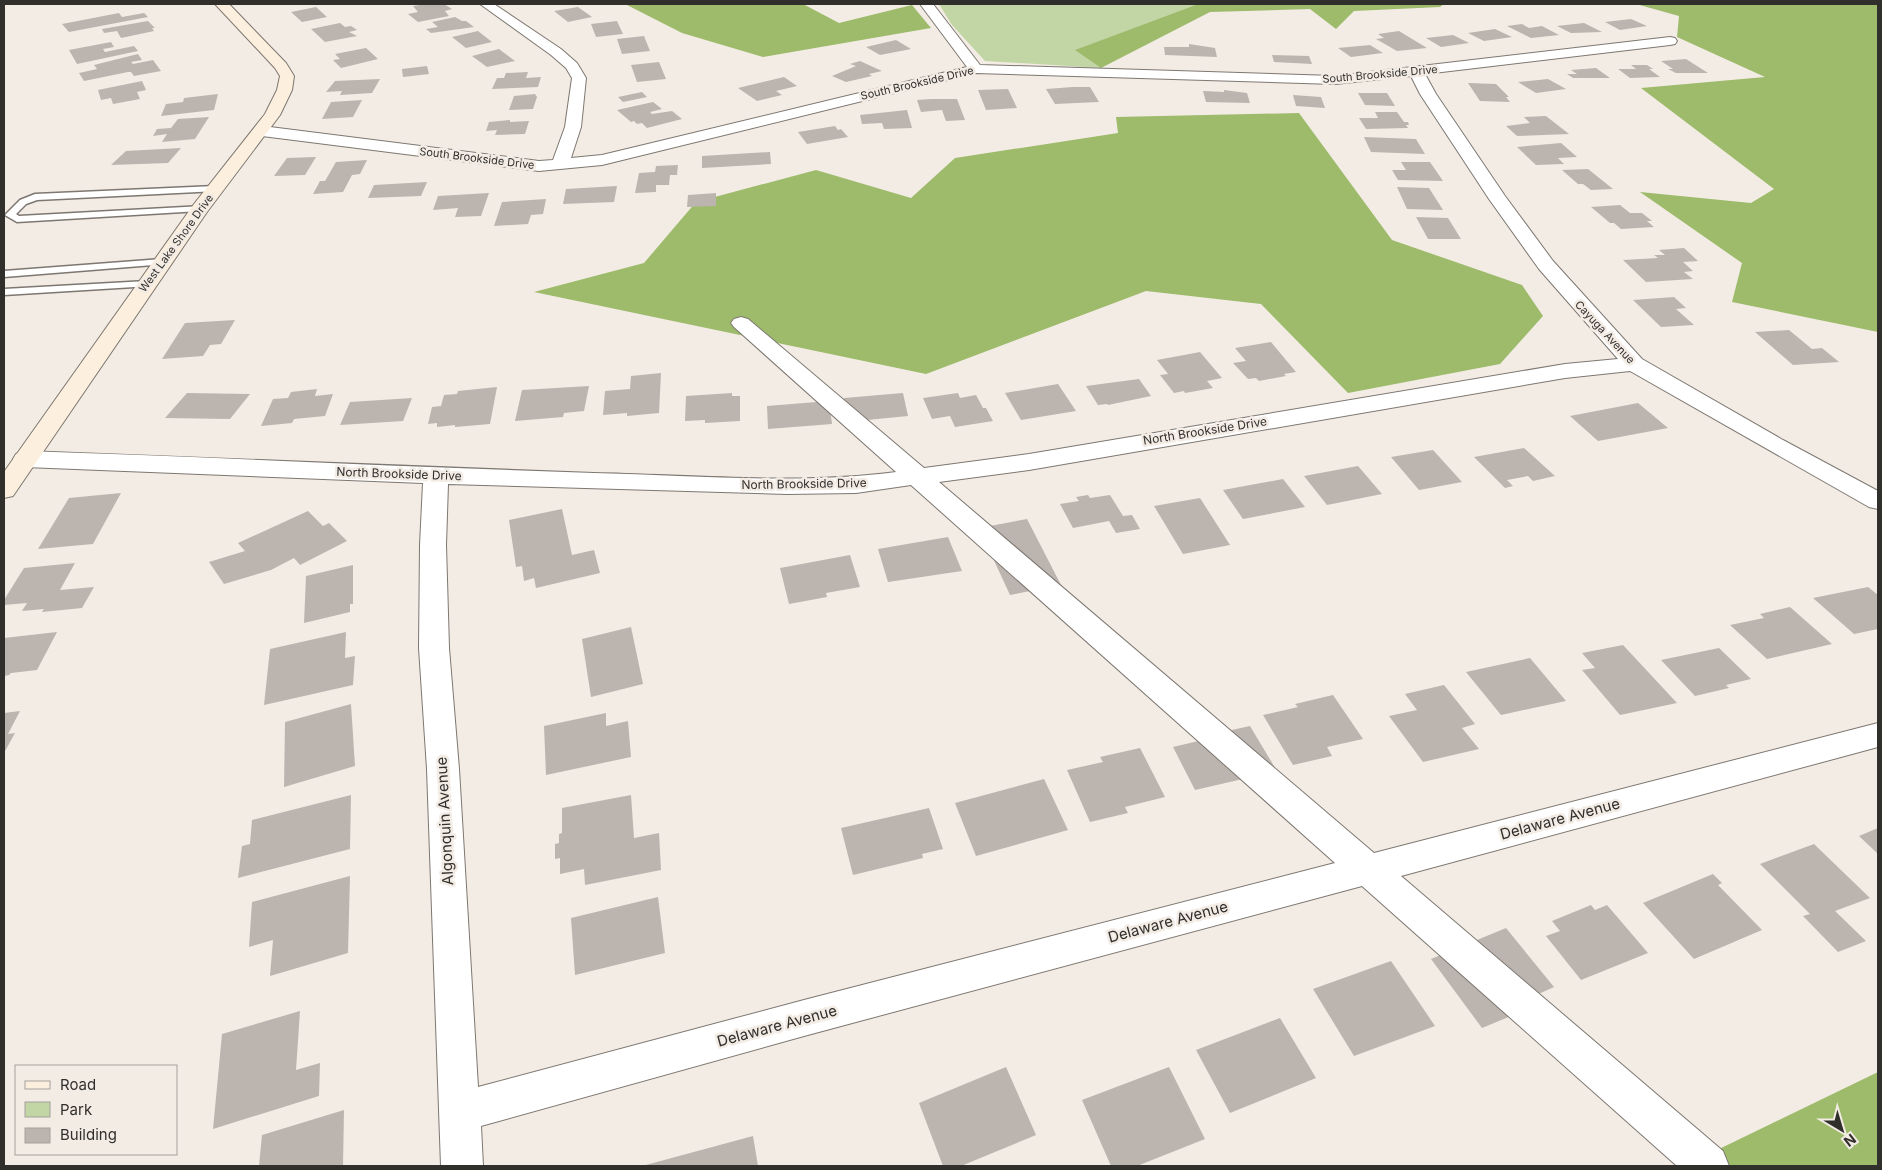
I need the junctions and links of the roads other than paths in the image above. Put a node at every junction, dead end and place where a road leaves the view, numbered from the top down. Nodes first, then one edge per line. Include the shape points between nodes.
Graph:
1 (222, 4) edge
2 (486, 4) edge
3 (926, 4) edge
4 (1670, 41) dead end
5 (976, 69) junction
6 (1416, 72) junction
7 (262, 131) junction
8 (560, 164) junction
9 (215, 188) junction
10 (200, 208) junction
11 (162, 262) junction
12 (4, 274) edge
13 (147, 284) junction
14 (4, 292) edge
15 (741, 323) dead end
16 (1634, 364) junction
17 (25, 459) junction
18 (436, 476) junction
19 (920, 477) junction
20 (4, 490) edge
21 (1878, 500) edge
22 (1878, 735) edge
23 (1369, 869) junction
24 (458, 1112) junction
25 (462, 1166) edge
26 (1708, 1166) edge

1 - 7 street, West Lake Shore Drive via 273,56 287,76 284,93
2 - 8 street via 556,52 572,66 579,78 573,127
3 - 5 street
4 - 6 street, South Brookside Drive
5 - 6 street, South Brookside Drive via 1300,80
5 - 8 street, South Brookside Drive via 602,160
6 - 16 street, Cayuga Avenue via 1498,199 1546,265
7 - 8 street, South Brookside Drive via 539,166
7 - 9 street, West Lake Shore Drive
9 - 10 street, West Lake Shore Drive
9 - 10 lane via 35,198 23,202 10,215 17,219
10 - 11 street, West Lake Shore Drive
11 - 12 lane
11 - 13 street, West Lake Shore Drive
13 - 14 lane
13 - 17 street, West Lake Shore Drive
15 - 19 street
16 - 19 street, North Brookside Drive via 1565,371 1028,462
16 - 21 street, Cayuga Avenue
17 - 18 street, North Brookside Drive
17 - 20 street, West Lake Shore Drive
18 - 19 street, North Brookside Drive via 787,486 856,486
18 - 24 street, Algonquin Avenue via 434,648 443,769
19 - 23 street
22 - 23 street, Delaware Avenue
23 - 24 street, Delaware Avenue
23 - 26 street
24 - 25 street, Algonquin Avenue

